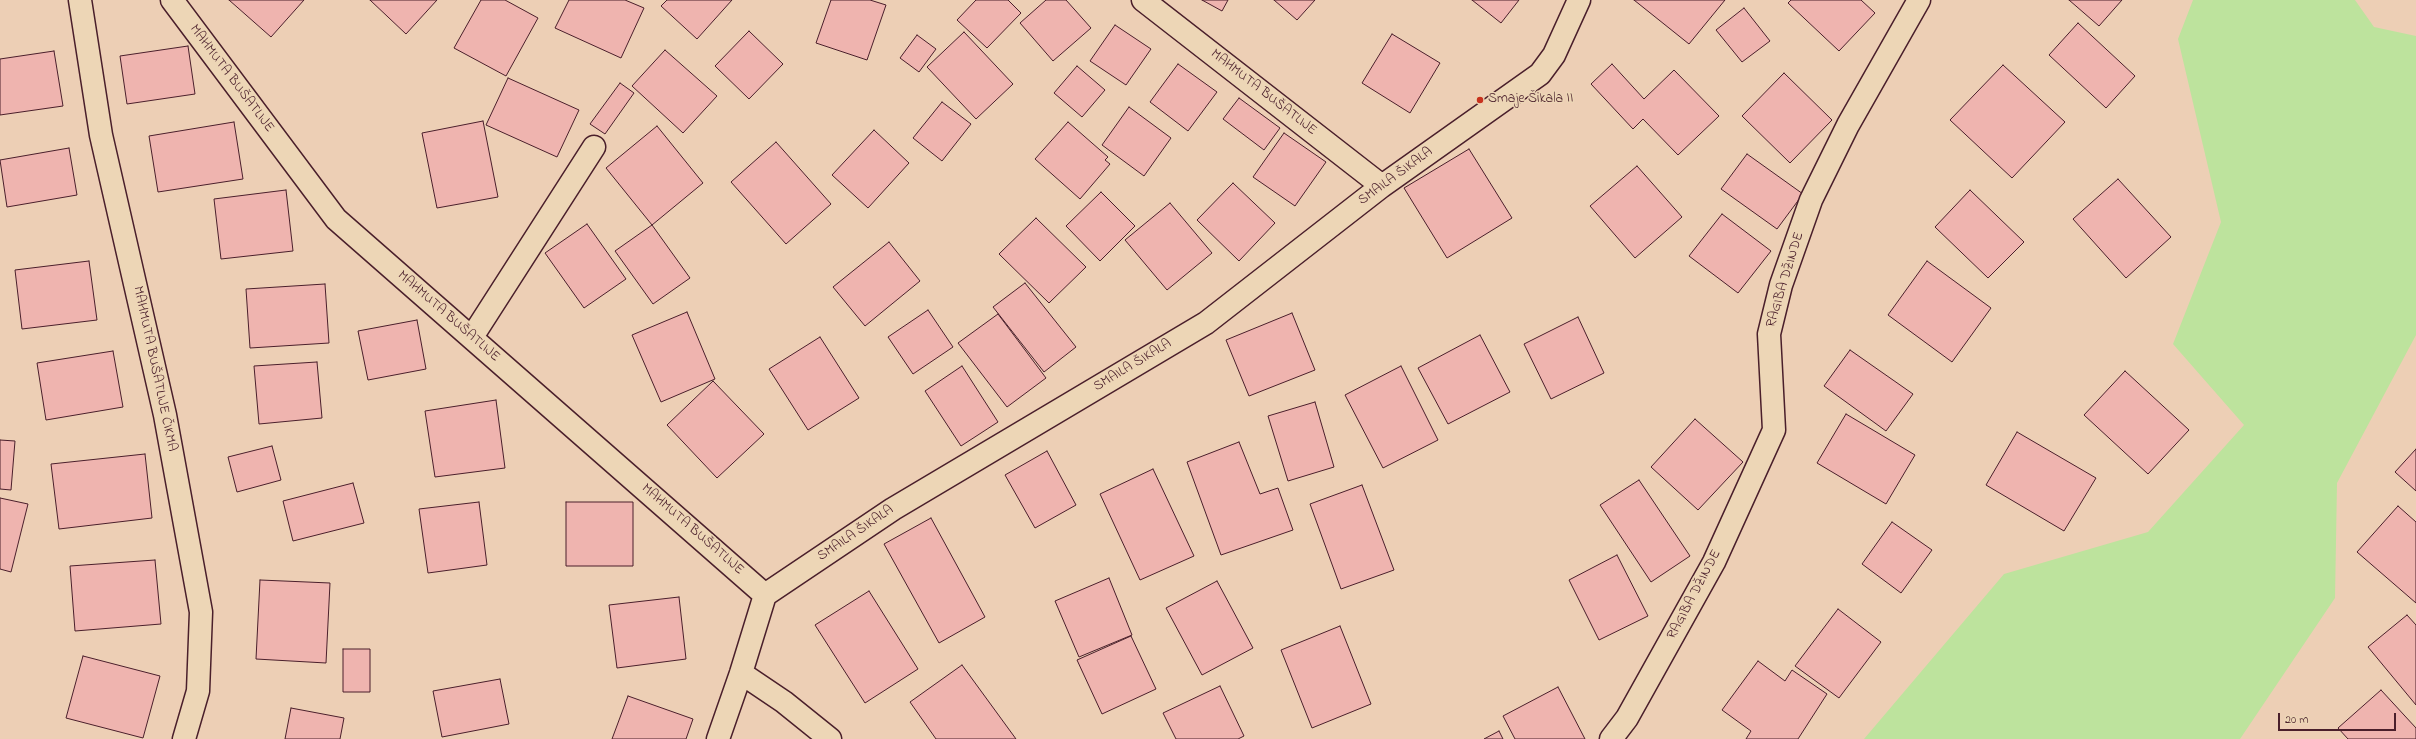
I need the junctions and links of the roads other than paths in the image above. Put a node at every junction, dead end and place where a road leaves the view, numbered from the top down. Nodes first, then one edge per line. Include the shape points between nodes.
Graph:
1 (80, 0) edge
2 (172, 0) edge
3 (1143, 0) edge
4 (1579, 0) edge
5 (1920, 0) edge
6 (594, 147) dead end
7 (1382, 186) junction
8 (472, 337) junction
9 (765, 595) junction
10 (741, 673) junction
11 (184, 739) edge
12 (718, 739) edge
13 (830, 739) edge
14 (1611, 739) edge

1 - 11 street, MAHMUTA BUŠATLIJE ČIKMA via 101,135 165,416 201,612 198,691
2 - 8 street, MAHMUTA BUŠATLIJE via 336,219
3 - 7 street, MAHMUTA BUŠATLIJE
4 - 7 street, SMAILA ŠIKALA via 1554,55 1540,74
5 - 14 street, RAGIBA DŽINDE via 1848,125 1811,200 1781,285 1769,334 1774,430 1714,562 1627,718
6 - 8 street
7 - 9 street, SMAILA ŠIKALA via 1206,323 892,508
8 - 9 street, MAHMUTA BUŠATLIJE
9 - 10 street
10 - 12 street
10 - 13 street via 784,702

